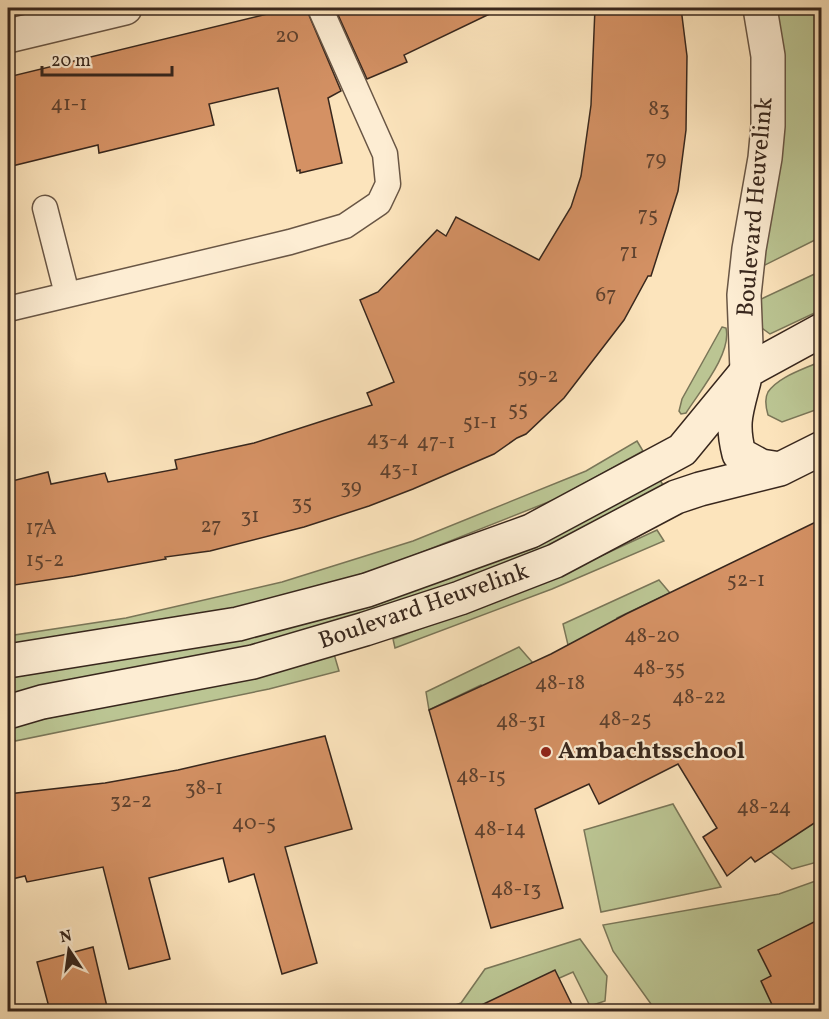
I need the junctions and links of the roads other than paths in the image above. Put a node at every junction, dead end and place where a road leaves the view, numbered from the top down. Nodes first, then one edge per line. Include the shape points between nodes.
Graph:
1 (125, 8) edge
2 (320, 8) edge
3 (760, 8) edge
4 (8, 36) edge
5 (45, 208) dead end
6 (67, 294) junction
7 (8, 309) edge
8 (822, 330) edge
9 (747, 371) junction
10 (822, 448) edge
11 (780, 469) junction
12 (8, 661) edge
13 (8, 712) edge

1 - 4 main road
2 - 6 lane via 385,154 388,184 379,203 345,226
3 - 9 main road, Boulevard Heuvelink via 768,56 768,126 744,295
5 - 6 lane
6 - 7 lane
8 - 9 main road, Boulevard Heuvelink
9 - 11 main road via 734,421 739,454 761,466
9 - 12 main road, Boulevard Heuvelink via 682,450 531,531 367,590 238,624
10 - 11 main road, Boulevard Heuvelink
11 - 13 main road, Boulevard Heuvelink via 676,497 555,561 365,630 253,662

